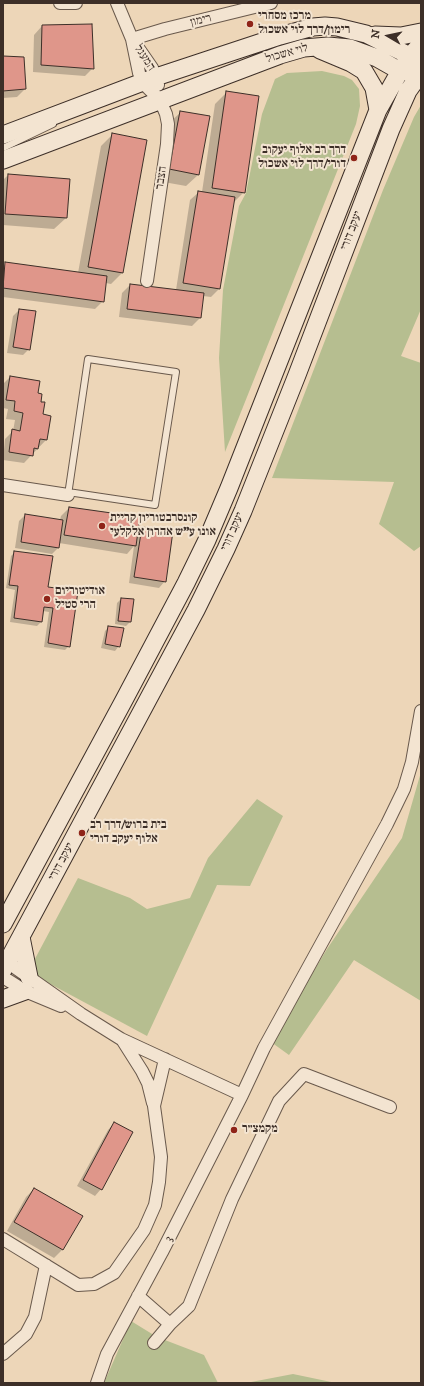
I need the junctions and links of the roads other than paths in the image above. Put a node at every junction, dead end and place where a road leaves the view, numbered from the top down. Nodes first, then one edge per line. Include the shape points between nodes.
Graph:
1 (60, 3) edge
2 (76, 3) edge
3 (117, 3) edge
4 (271, 3) edge
5 (421, 32) edge
6 (366, 34) junction
7 (132, 39) junction
8 (311, 47) junction
9 (415, 50) edge
10 (400, 71) junction
11 (420, 74) edge
12 (150, 80) junction
13 (160, 100) junction
14 (97, 101) junction
15 (378, 110) junction
16 (3, 135) edge
17 (3, 148) edge
18 (3, 160) edge
19 (147, 281) dead end
20 (3, 485) edge
21 (68, 493) junction
22 (421, 713) edge
23 (3, 922) edge
24 (21, 937) junction
25 (4, 967) edge
26 (27, 984) junction
27 (3, 1000) edge
28 (121, 1039) junction
29 (165, 1059) junction
30 (242, 1095) junction
31 (154, 1106) junction
32 (390, 1107) dead end
33 (3, 1239) edge
34 (46, 1265) junction
35 (138, 1296) junction
36 (170, 1324) junction
37 (154, 1343) dead end
38 (3, 1354) edge
39 (97, 1383) edge

1 - 2 street
3 - 7 street, המעגל
4 - 7 street, רימון
5 - 6 main road via 397,36
6 - 9 main road, לוי אשכול
6 - 12 main road, לוי אשכול via 337,27 313,27
7 - 12 street, המעגל via 147,60
8 - 10 main road, לוי אשכול via 350,48
8 - 13 main road, לוי אשכול via 280,55
8 - 15 main road via 364,71 374,88
9 - 10 main road, יעקב דורי
9 - 11 main road
10 - 11 main road, לוי אשכול
10 - 15 main road, יעקב דורי
11 - 24 main road, יעקב דורי via 408,91 391,129 297,375 226,549 193,617
12 - 13 street, המעגל
12 - 14 main road, לוי אשכול
13 - 18 main road, לוי אשכול
13 - 19 street, הצבר via 166,114 168,133
14 - 16 main road, לוי אשכול
14 - 17 lane
15 - 23 main road, יעקב דורי via 207,540 123,702
20 - 21 street
21 - 21 lane via 155,505 176,372 88,359
22 - 30 street, 3 via 404,789 264,1048
24 - 25 main road, יעקב דורי
24 - 26 main road
25 - 26 street
26 - 27 main road
26 - 28 street
28 - 29 street
28 - 31 street via 148,1083
29 - 30 street
29 - 31 street
30 - 35 street, 3
31 - 34 street via 161,1157 160,1182 155,1205 144,1230 128,1255 114,1273 94,1284 78,1285
32 - 36 street via 304,1074 279,1101 232,1199 189,1306
33 - 34 street
34 - 38 street via 35,1317 26,1334
35 - 36 street
35 - 39 street, 3 via 107,1354
36 - 37 street

